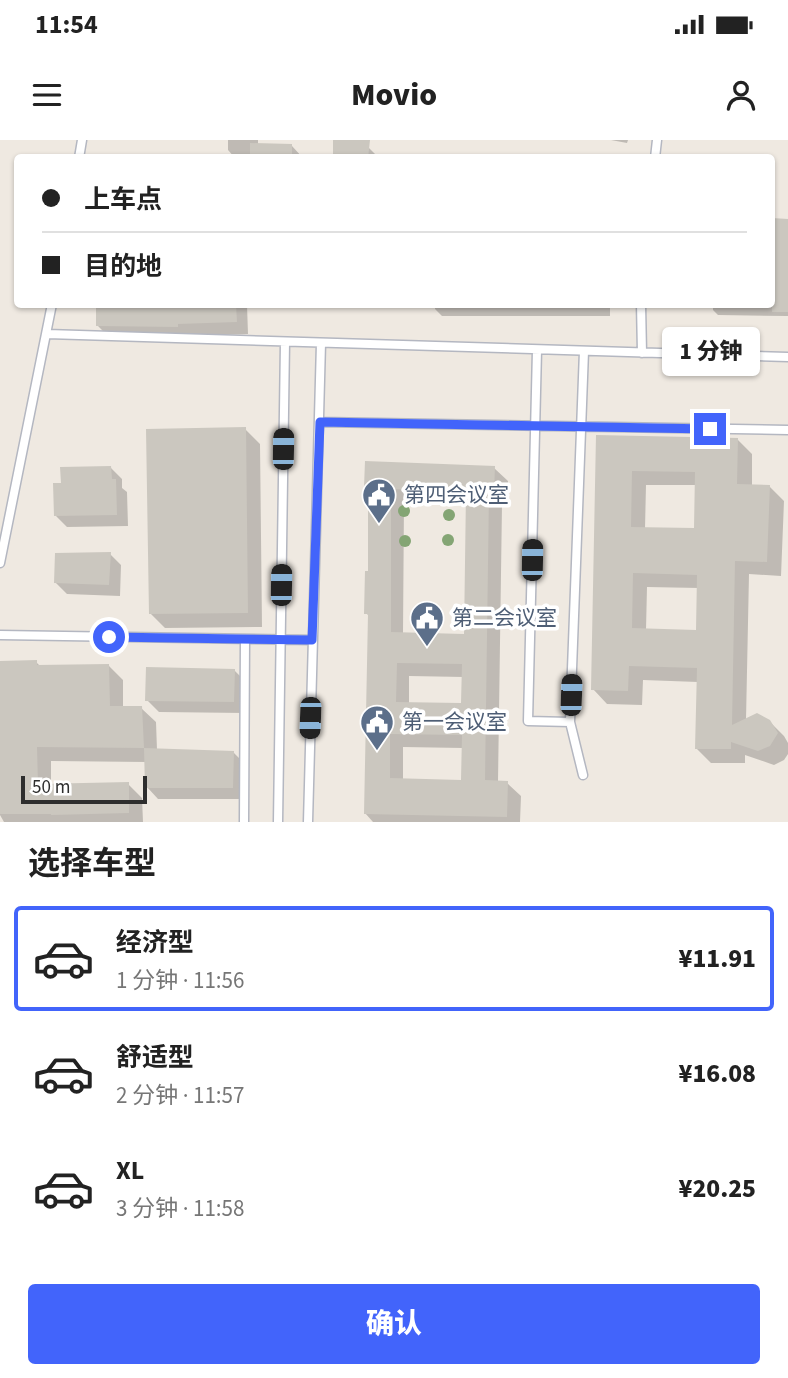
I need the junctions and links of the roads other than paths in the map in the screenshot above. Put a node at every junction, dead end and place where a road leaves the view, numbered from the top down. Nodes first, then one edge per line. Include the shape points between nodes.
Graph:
1 (51, 308) edge
2 (641, 308) edge
3 (47, 334) junction
4 (285, 342) junction
5 (321, 343) junction
6 (537, 350) junction
7 (584, 351) junction
8 (642, 353) junction
9 (788, 358) edge
10 (320, 422) junction
11 (536, 426) junction
12 (580, 427) junction
13 (788, 430) edge
14 (0, 563) edge
15 (0, 635) edge
16 (245, 639) junction
17 (280, 639) junction
18 (312, 640) junction
19 (570, 722) junction
20 (583, 775) dead end
21 (244, 821) edge
22 (278, 821) edge
23 (308, 821) edge

1 - 3 lane
2 - 8 lane
3 - 4 lane
3 - 14 lane
4 - 5 lane
4 - 17 lane
5 - 6 lane
5 - 10 lane
6 - 7 lane
6 - 11 lane
7 - 8 lane
7 - 12 lane
8 - 9 lane
10 - 11 lane
10 - 18 lane
11 - 12 lane
11 - 19 lane via 528,720
12 - 13 lane
12 - 19 lane
15 - 16 lane
16 - 17 lane
16 - 21 lane
17 - 18 lane
17 - 22 lane
18 - 23 lane
19 - 20 lane

